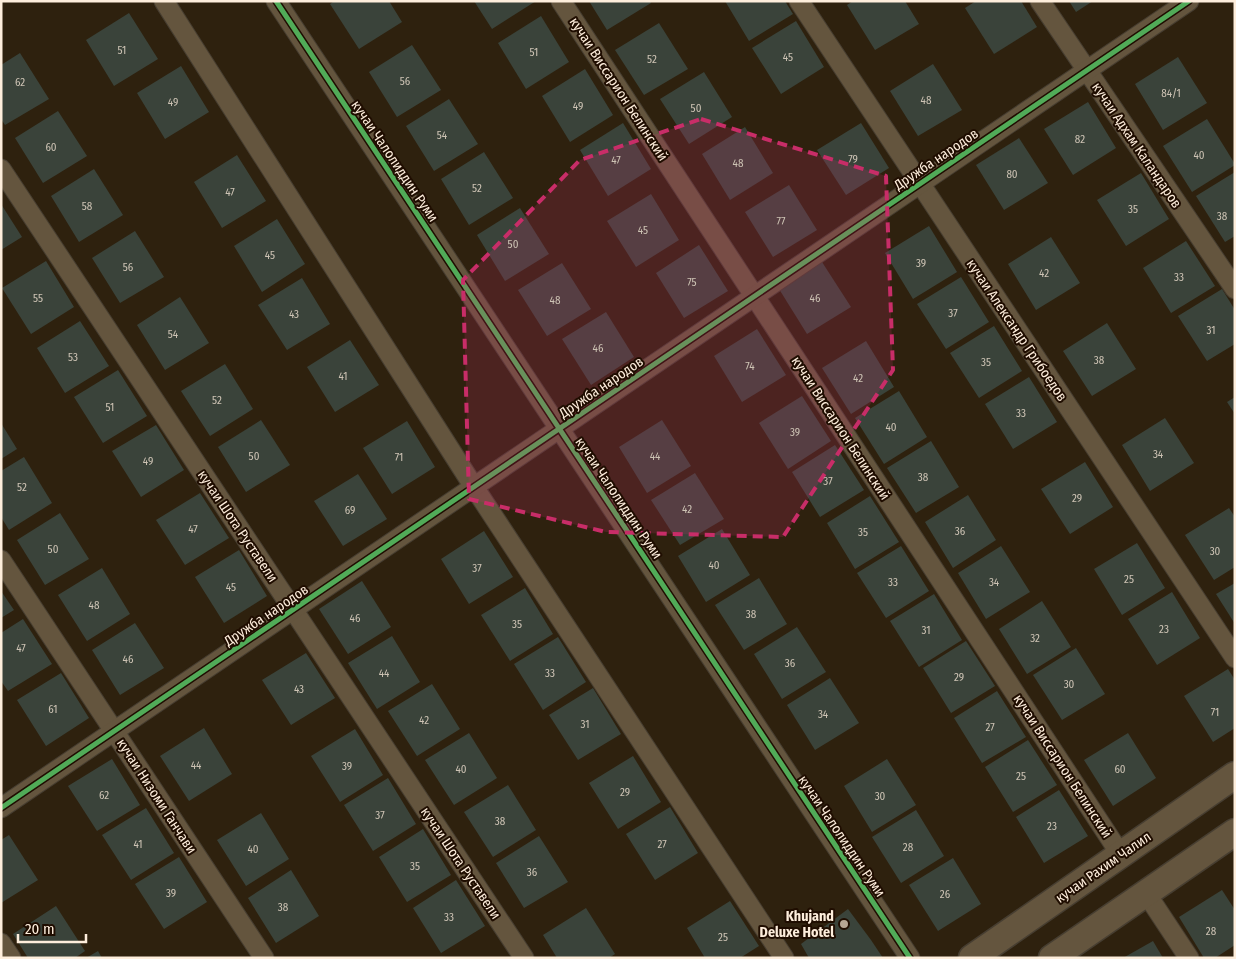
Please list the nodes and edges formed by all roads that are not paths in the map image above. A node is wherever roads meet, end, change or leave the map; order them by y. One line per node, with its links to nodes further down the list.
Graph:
1 (164, 1): 13 (street)
2 (276, 1): 12 (street, кучаи Чалолиддин Руми)
3 (561, 1): 11 (street, кучаи Виссарион Белинский)
4 (799, 1): 9 (street, кучаи Александр Грибоедов)
5 (1040, 1): 7 (street, кучаи Адхам Каландаров)
6 (1189, 1): 7 (street, Дружба народов)
7 (1087, 70): 9 (street, Дружба народов); 10 (street, кучаи Адхам Каландаров)
8 (1, 169): 15 (street, кучаи Шота Руставели)
9 (920, 184): 11 (street, Дружба народов); 16 (street, кучаи Александр Грибоедов)
10 (1235, 289)
11 (755, 296): 12 (street, Дружба народов); 21 (street, кучаи Виссарион Белинский)
12 (559, 429): 13 (street, Дружба народов); 28 (street, кучаи Чалолиддин Руми)
13 (474, 487): 15 (street, Дружба народов); 27 (street)
14 (1, 560): 17 (street, кучаи Низоми Ганчави)
15 (293, 610): 17 (street, Дружба народов); 26 (street, кучаи Шота Руставели)
16 (1235, 658)
17 (114, 731): 19 (street, Дружба народов); 25 (street, кучаи Низоми Ганчави)
18 (1235, 775): 21 (main road, кучаи Рахим Чалил)
19 (1, 808)
20 (1235, 832): 22 (main road)
21 (1121, 854): 29 (main road, кучаи Рахим Чалил)
22 (1146, 893): 30 (main road); 31 (street)
23 (1, 943): 24 (street)
24 (11, 958)
25 (264, 958)
26 (524, 958)
27 (784, 958)
28 (910, 958)
29 (972, 958)
30 (1052, 958)
31 (1189, 958)

